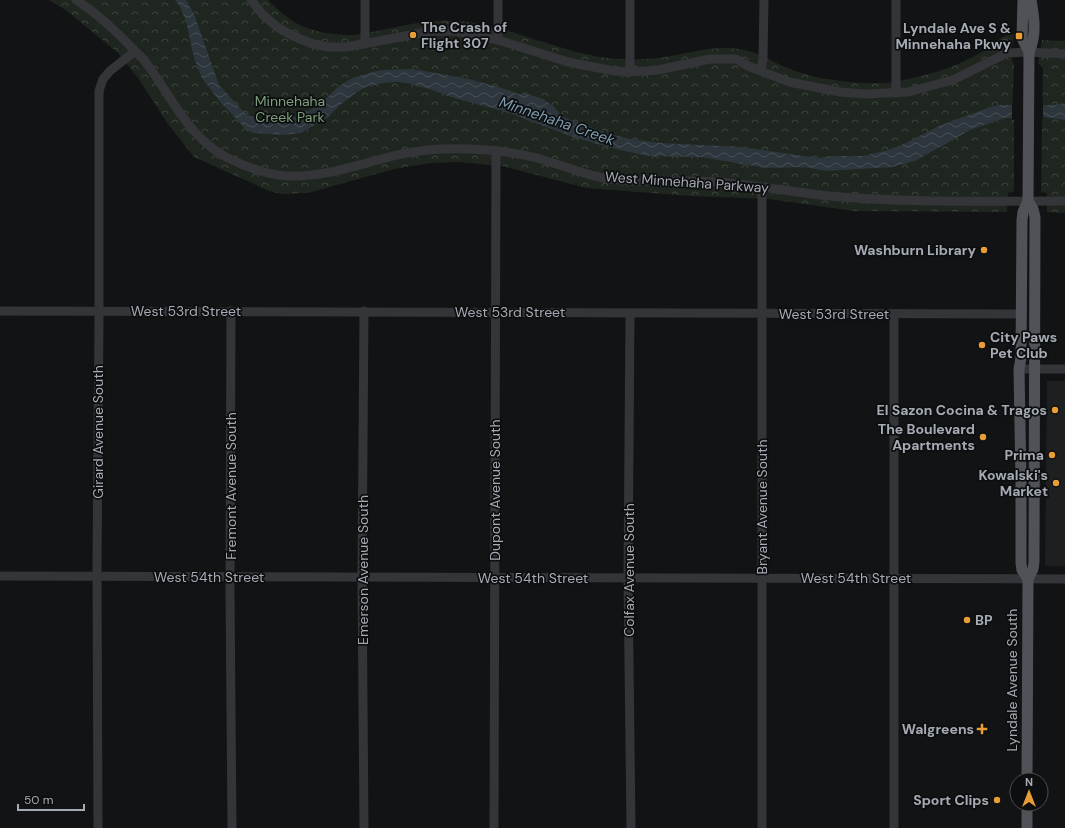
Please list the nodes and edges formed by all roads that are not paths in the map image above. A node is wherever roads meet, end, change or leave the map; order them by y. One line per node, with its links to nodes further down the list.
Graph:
1 (76, 0): 12 (street, West Minnehaha Parkway)
2 (251, 0): 11 (street)
3 (365, 0): 11 (street)
4 (498, 0): 10 (street)
5 (630, 0): 16 (street)
6 (764, 0): 15 (street)
7 (896, 0): 17 (street)
8 (1023, 0): 13 (main road, Lyndale Avenue South)
9 (1032, 0): 13 (main road, Lyndale Avenue South)
10 (498, 40): 11 (street); 16 (street)
11 (365, 44)
12 (135, 51): 18 (street, West Minnehaha Parkway); 23 (street, Girard Avenue South)
13 (1029, 52): 14 (street); 17 (street); 20 (main road, Lyndale Avenue South)
14 (1065, 54)
15 (761, 71): 16 (street); 17 (street)
16 (630, 72)
17 (896, 93)
18 (496, 151): 19 (street, West Minnehaha Parkway); 26 (street, Dupont Avenue South)
19 (762, 187): 20 (street, West Minnehaha Parkway); 28 (street, Bryant Avenue South)
20 (1028, 201): 21 (street, West Minnehaha Parkway); 30 (main road, Lyndale Avenue South); 33 (main road, Lyndale Avenue South)
21 (1065, 201)
22 (0, 311): 23 (street, West 53rd Street)
23 (99, 311): 24 (street, West 53rd Street); 35 (street, Girard Avenue South)
24 (231, 311): 25 (street, West 53rd Street); 37 (street, Fremont Avenue South)
25 (364, 311): 26 (street, West 53rd Street); 36 (street, Emerson Avenue South)
26 (495, 312): 27 (street, West 53rd Street); 38 (street, Dupont Avenue South)
27 (630, 313): 28 (street, West 53rd Street); 39 (street, Colfax Avenue South)
28 (763, 314): 29 (street, West 53rd Street); 40 (street, Bryant Avenue South)
29 (894, 314): 30 (street, West 53rd Street); 41 (street)
30 (1021, 314): 32 (main road, Lyndale Avenue South)
31 (1065, 369): 33 (street)
32 (1019, 370): 33 (street); 42 (main road, Lyndale Avenue South)
33 (1034, 370): 42 (main road, Lyndale Avenue South)
34 (0, 576): 35 (street, West 54th Street)
35 (97, 576): 37 (street, West 54th Street); 46 (street, Girard Avenue South)
36 (362, 577): 37 (street, West 54th Street); 38 (street, West 54th Street); 48 (street, Emerson Avenue South)
37 (230, 578): 47 (street, Fremont Avenue South)
38 (494, 578): 39 (street, West 54th Street); 49 (street, Dupont Avenue South)
39 (628, 578): 40 (street, West 54th Street); 50 (street, Colfax Avenue South)
40 (761, 578): 41 (street, West 54th Street); 51 (street, Bryant Avenue South)
41 (894, 579): 42 (street, West 54th Street); 52 (street)
42 (1028, 579): 43 (street, West 54th Street); 44 (main road, Lyndale Avenue South)
43 (1065, 579)
44 (1027, 772)
45 (1027, 812): 53 (main road)
46 (98, 828)
47 (232, 828)
48 (364, 828)
49 (494, 828)
50 (630, 828)
51 (762, 828)
52 (894, 828)
53 (1026, 828)

